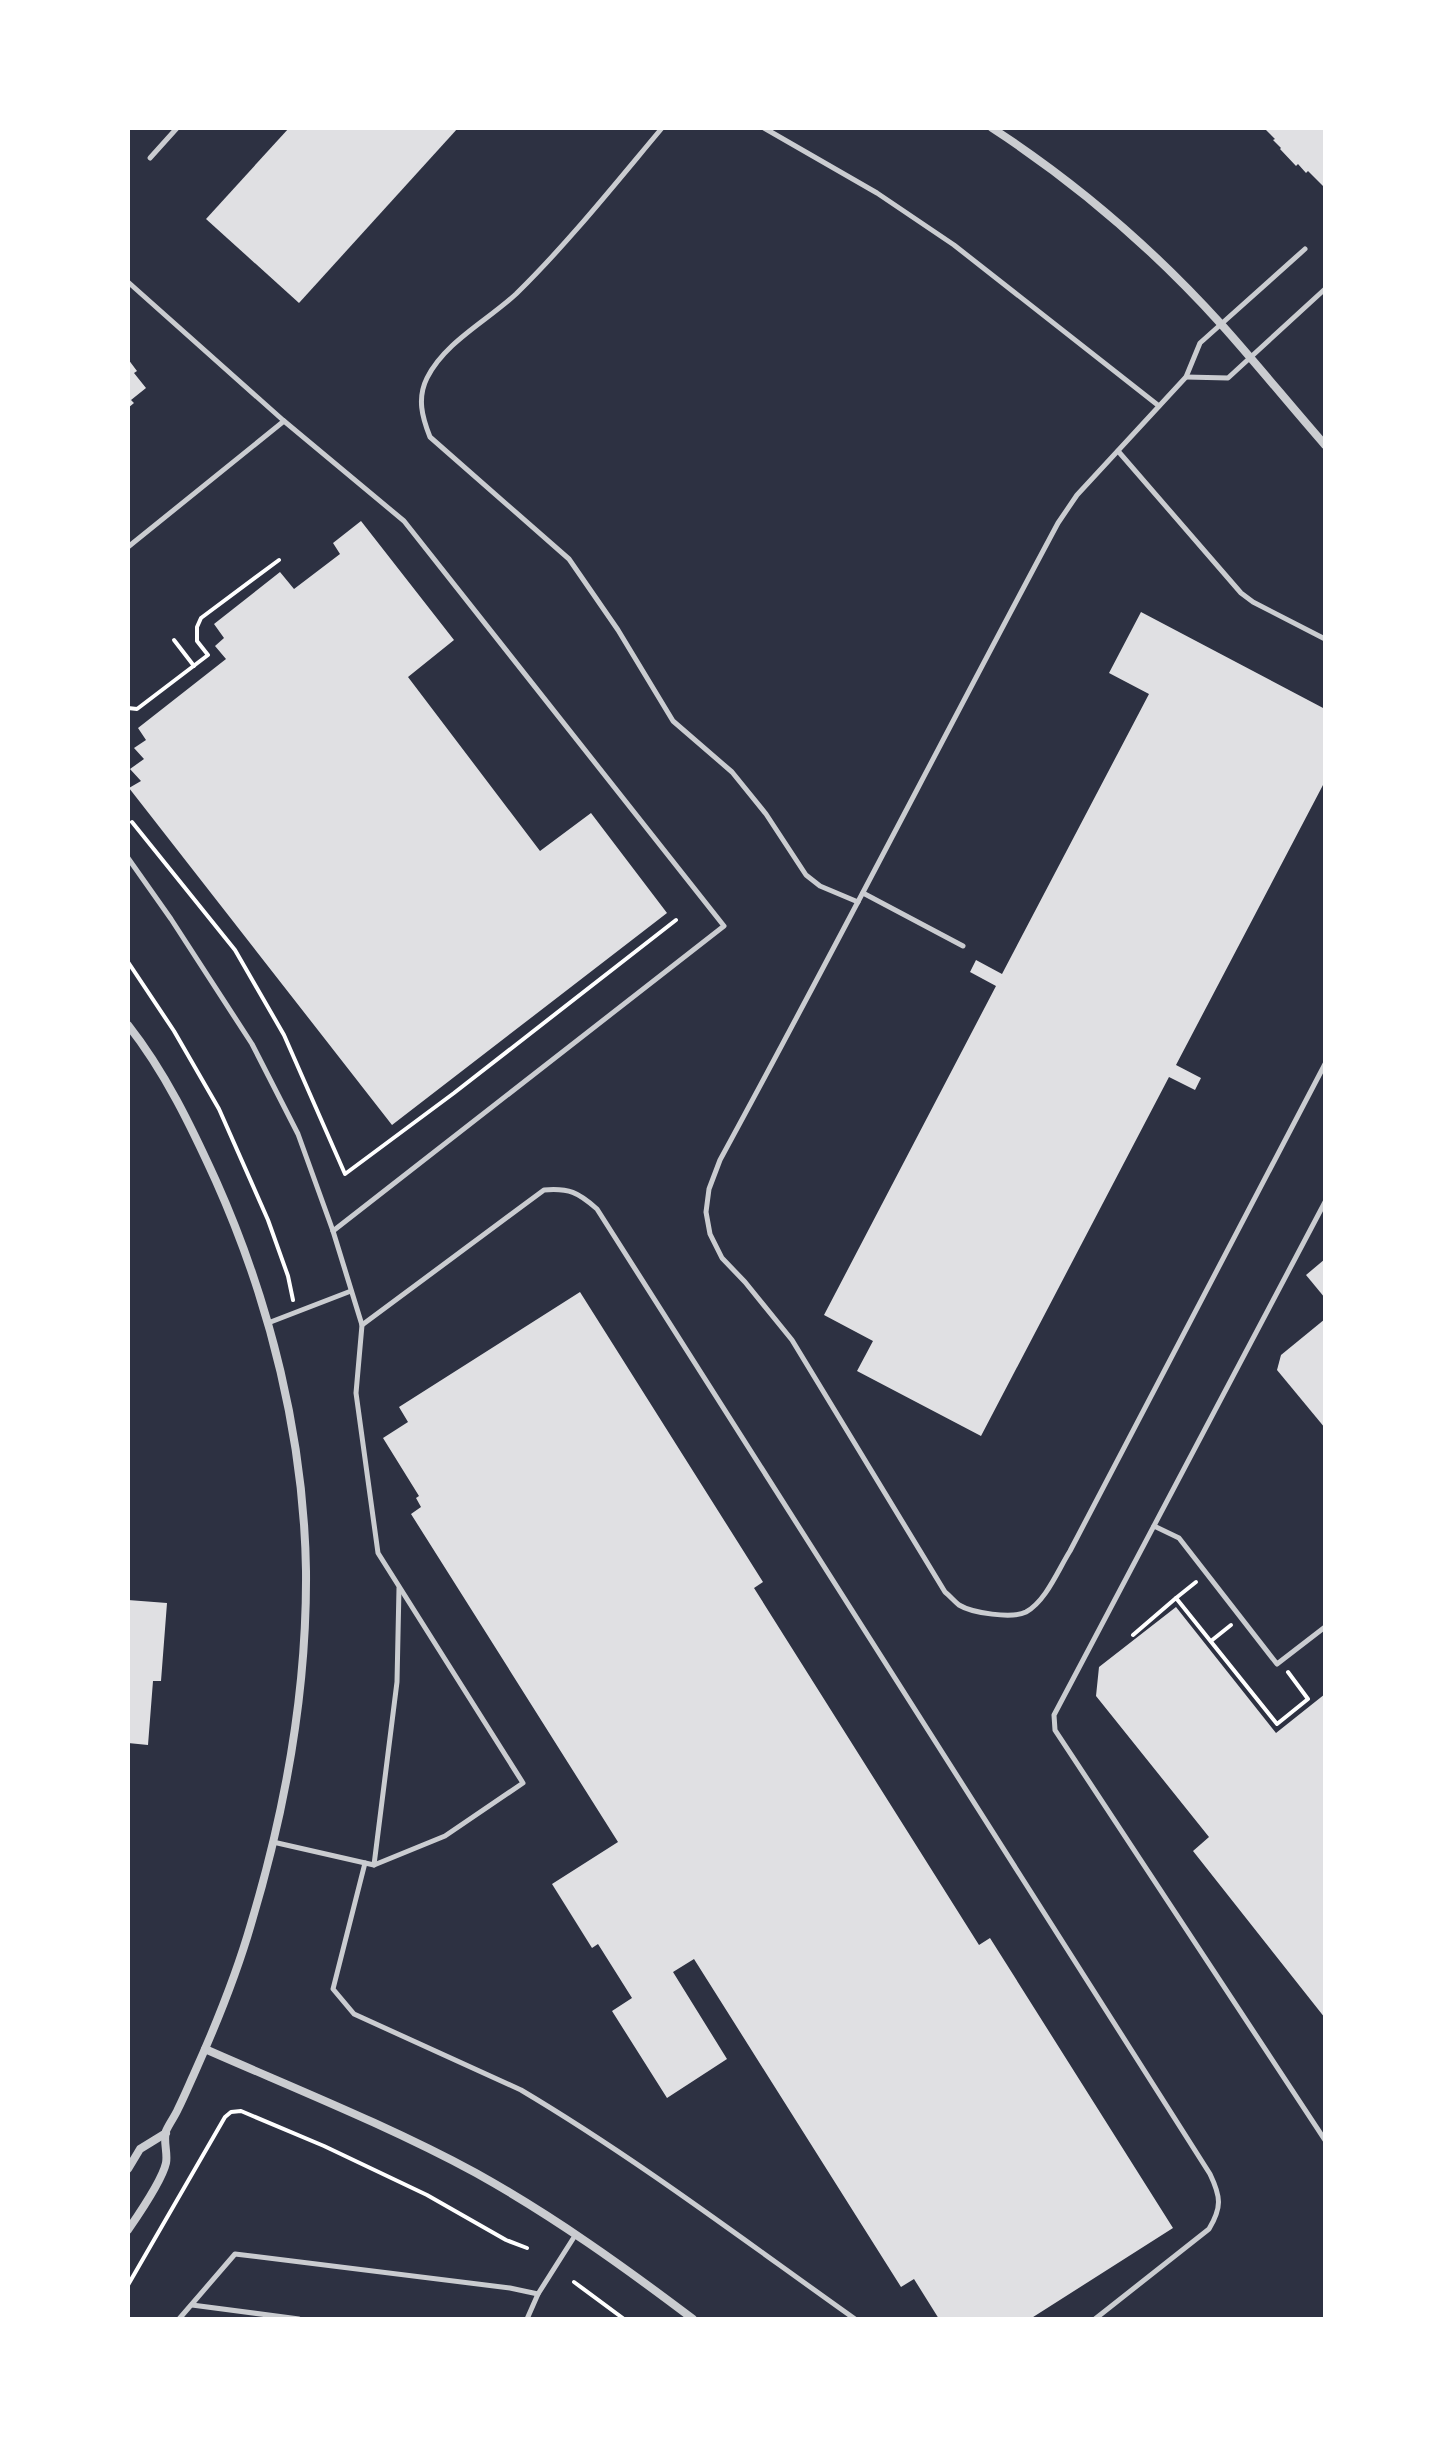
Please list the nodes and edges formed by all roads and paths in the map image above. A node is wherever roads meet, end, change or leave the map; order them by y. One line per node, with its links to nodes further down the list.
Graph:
1 (177, 128): 5 (lane)
2 (662, 128): 25 (lane)
3 (764, 128): 12 (lane)
4 (992, 128): 9 (street)
5 (150, 158)
6 (1305, 249): 9 (lane)
7 (128, 282): 13 (lane)
8 (1325, 289): 10 (lane)
9 (1220, 323): 10 (street); 11 (lane)
10 (1249, 357): 11 (lane); 14 (street)
11 (1186, 377): 12 (lane)
12 (1159, 406): 15 (lane)
13 (284, 421): 16 (lane); 32 (lane)
14 (1325, 445)
15 (1118, 451): 18 (lane); 24 (lane)
16 (128, 547)
17 (279, 560): 20 (path)
18 (1325, 639)
19 (174, 640): 20 (path)
20 (194, 666): 21 (path)
21 (128, 708)
22 (132, 822): 26 (path)
23 (128, 858): 32 (lane)
24 (863, 893): 25 (lane); 27 (lane)
25 (858, 902): 30 (lane)
26 (676, 920)
27 (963, 946)
28 (128, 962): 34 (path)
29 (128, 1025): 35 (street)
30 (1325, 1064)
31 (1325, 1202): 37 (lane)
32 (333, 1231): 33 (lane)
33 (351, 1291): 34 (lane); 36 (lane)
34 (296, 1312): 35 (lane)
35 (267, 1323): 46 (street)
36 (362, 1325): 39 (lane); 66 (lane)
37 (1154, 1526): 38 (lane); 51 (lane)
38 (1206, 1574): 40 (path); 41 (lane)
39 (399, 1587): 48 (lane); 48 (lane)
40 (1176, 1598): 43 (path); 44 (path)
41 (1241, 1618): 42 (lane); 44 (path)
42 (1325, 1627)
43 (1133, 1635)
44 (1211, 1641): 45 (path)
45 (1297, 1665)
46 (273, 1842): 47 (lane); 49 (street)
47 (365, 1863): 48 (lane); 65 (lane)
48 (374, 1865)
49 (205, 2049): 50 (street); 54 (street)
50 (166, 2133): 52 (street); 53 (street)
51 (1325, 2140)
52 (128, 2169)
53 (128, 2230)
54 (576, 2233): 58 (lane); 64 (street)
55 (527, 2248): 57 (path)
56 (574, 2282): 63 (path)
57 (128, 2285)
58 (538, 2294): 59 (lane); 62 (lane)
59 (191, 2305): 60 (lane); 61 (lane)
60 (179, 2319)
61 (299, 2319)
62 (527, 2319)
63 (624, 2319)
64 (693, 2319)
65 (855, 2319)
66 (1095, 2319)

